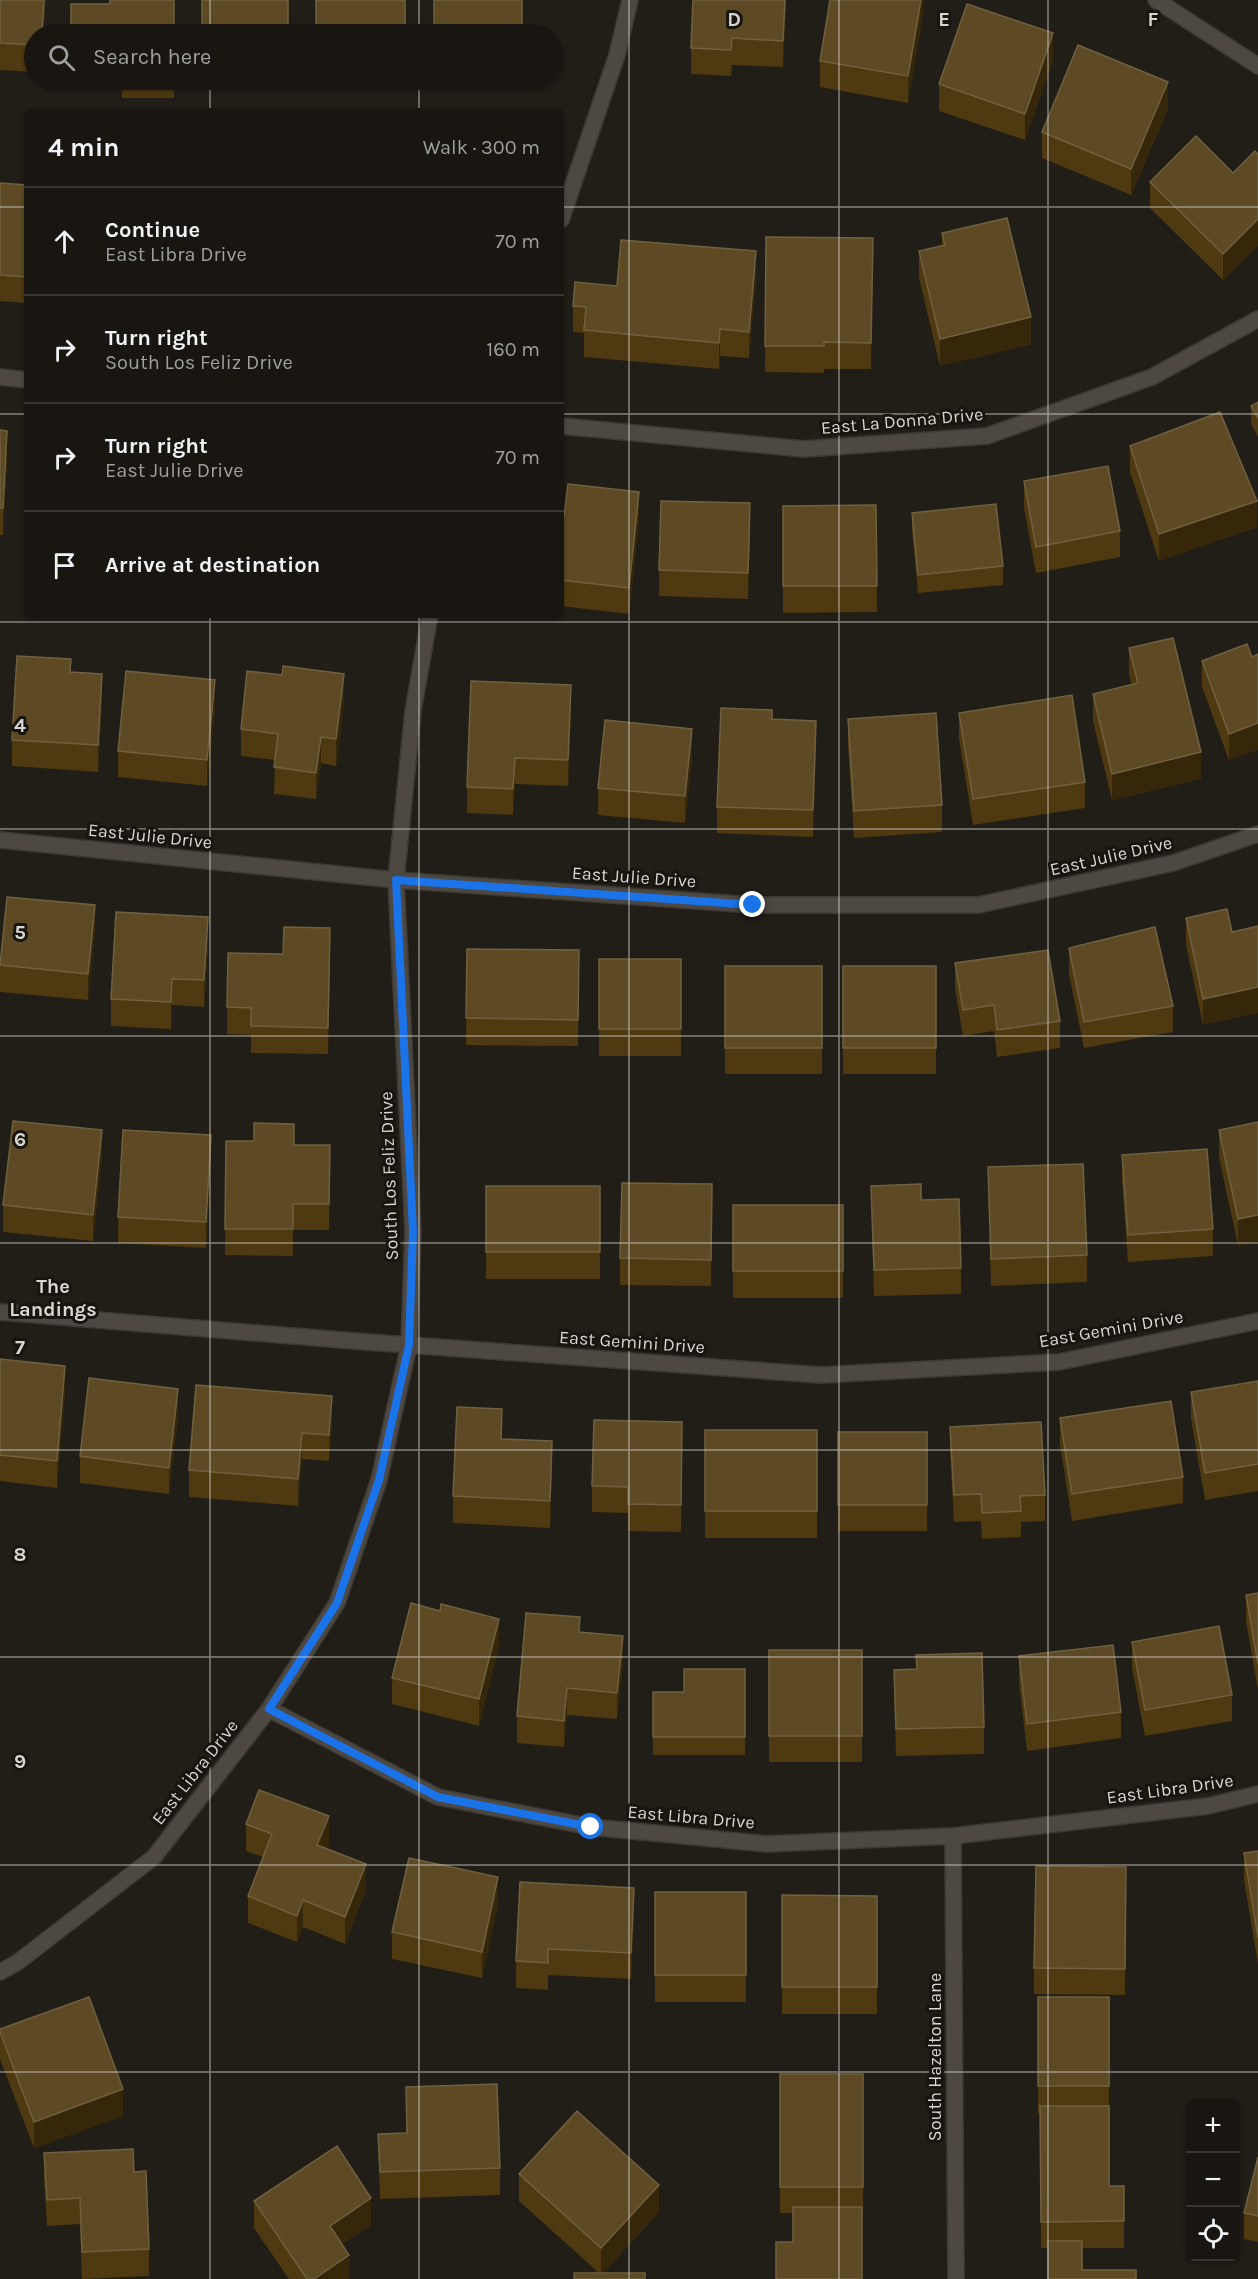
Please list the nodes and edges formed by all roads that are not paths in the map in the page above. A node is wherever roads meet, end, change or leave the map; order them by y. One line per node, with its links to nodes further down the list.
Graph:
1 (630, 0): 4 (street)
2 (1156, 0): 3 (street)
3 (1258, 66)
4 (564, 211)
5 (1258, 319): 8 (street, East La Donna Drive)
6 (0, 377): 7 (street)
7 (24, 380)
8 (564, 426)
9 (429, 618): 12 (street, South Los Feliz Drive)
10 (1258, 834): 12 (street, East Julie Drive)
11 (0, 840): 12 (street, East Julie Drive)
12 (396, 880): 15 (street, South Los Feliz Drive)
13 (0, 1312): 15 (street, East Gemini Drive)
14 (1258, 1321): 15 (street, East Gemini Drive)
15 (409, 1345): 16 (street, South Los Feliz Drive)
16 (269, 1709): 18 (street, East Libra Drive); 19 (street, East Libra Drive)
17 (1258, 1794): 18 (street, East Libra Drive)
18 (953, 1836): 20 (street, South Hazelton Lane)
19 (0, 1972)
20 (956, 2279)

